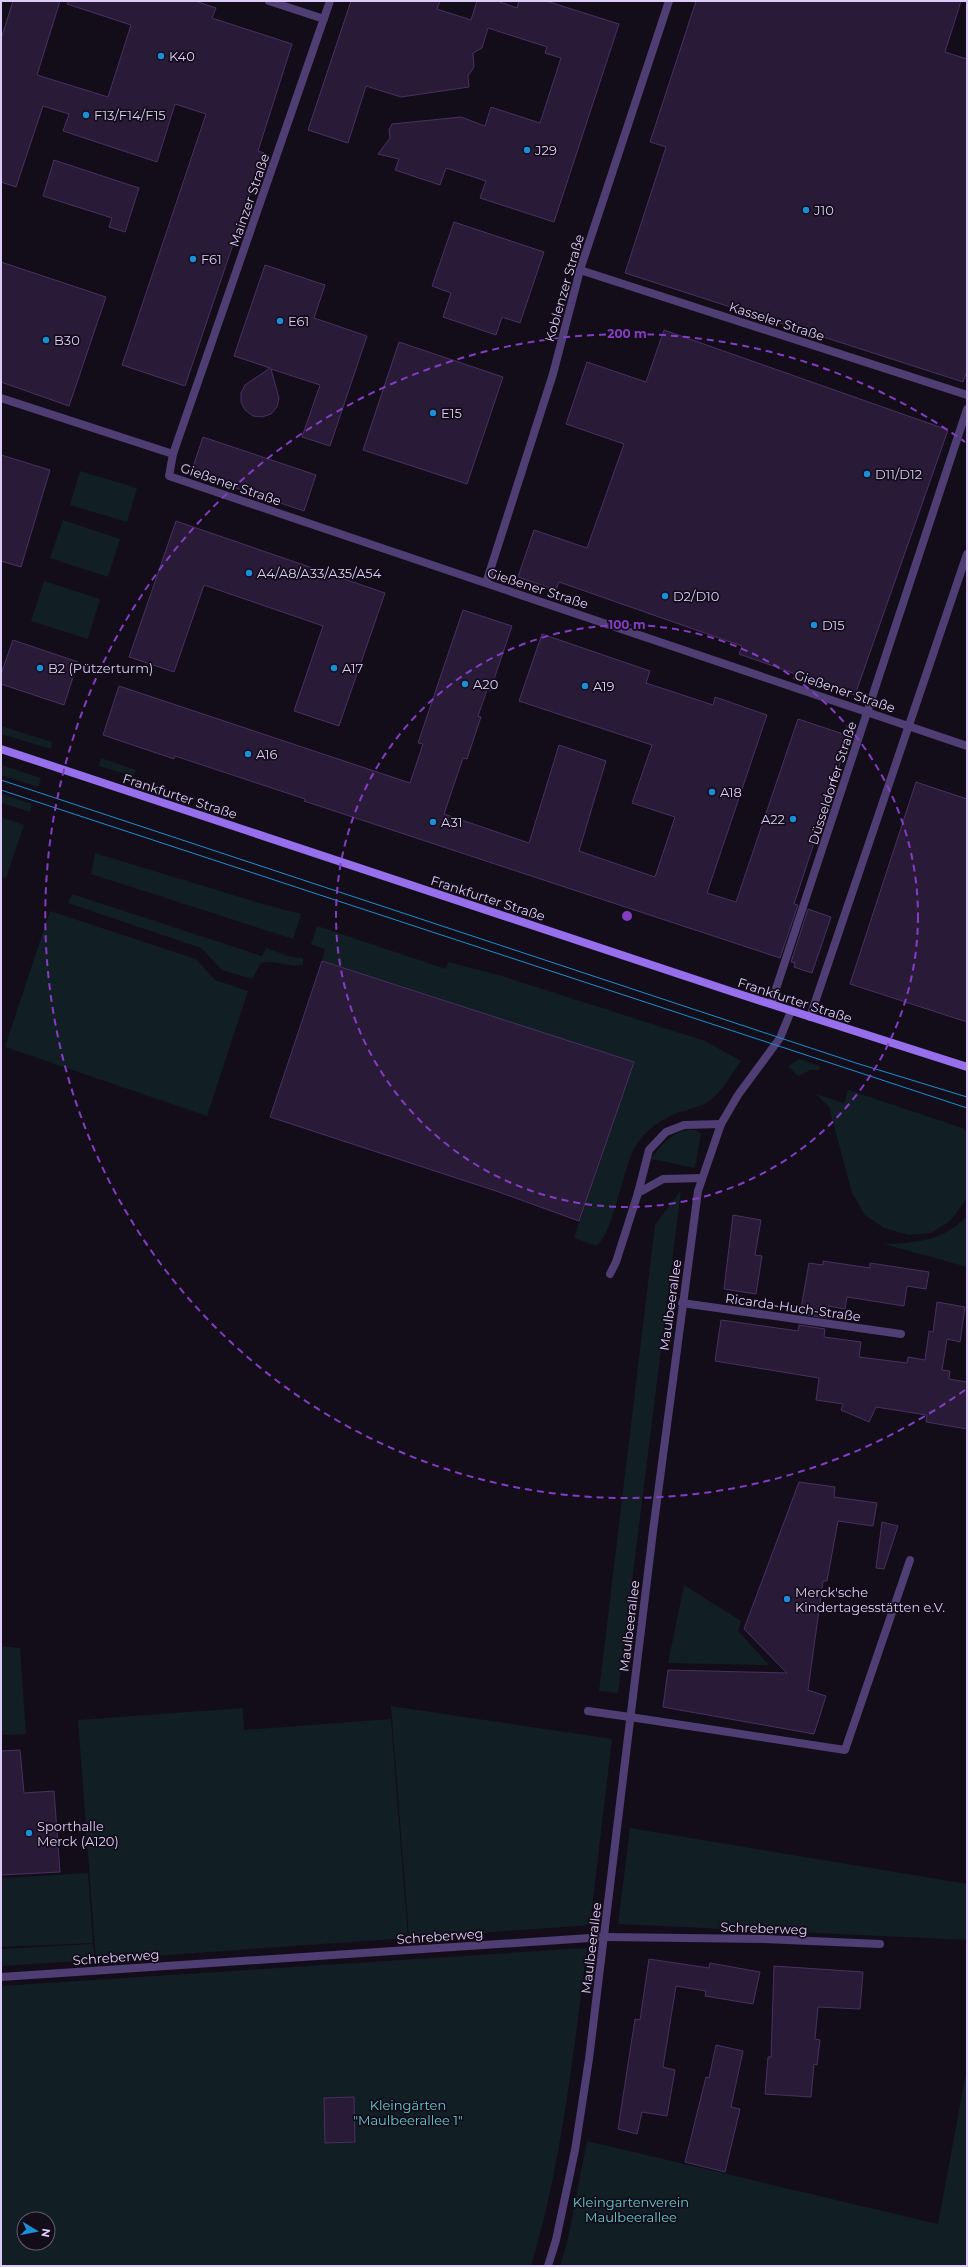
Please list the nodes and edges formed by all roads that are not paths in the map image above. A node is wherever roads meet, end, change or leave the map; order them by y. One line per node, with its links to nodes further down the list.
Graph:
1 (268, 1): 4 (street)
2 (330, 1): 4 (street, Mainzer Straße)
3 (669, 1): 5 (street, Koblenzer Straße)
4 (324, 19): 10 (street, Mainzer Straße)
5 (580, 270): 6 (street, Kasseler Straße); 13 (street, Koblenzer Straße)
6 (967, 395)
7 (1, 398): 10 (street)
8 (967, 409): 9 (street, Düsseldorfer Straße)
9 (964, 426): 14 (street, Düsseldorfer Straße)
10 (173, 454): 11 (street, Mainzer Straße)
11 (169, 476): 13 (street, Gießener Straße)
12 (967, 554): 15 (street)
13 (486, 583): 14 (street, Gießener Straße)
14 (868, 711): 15 (street, Gießener Straße); 18 (street, Düsseldorfer Straße)
15 (909, 726): 16 (street, Gießener Straße); 20 (street)
16 (967, 746)
17 (1, 749): 18 (main road, Frankfurter Straße)
18 (771, 1004): 19 (main road, Frankfurter Straße)
19 (791, 1011): 20 (main road, Frankfurter Straße); 22 (street, Maulbeerallee)
20 (810, 1017): 21 (main road, Frankfurter Straße)
21 (967, 1067)
22 (720, 1124): 23 (street, Maulbeerallee); 24 (street)
23 (702, 1178): 24 (street); 26 (street, Maulbeerallee)
24 (638, 1193): 25 (street)
25 (610, 1274)
26 (682, 1303): 27 (street, Ricarda-Huch-Straße); 30 (street, Maulbeerallee)
27 (901, 1334)
28 (910, 1560): 30 (street)
29 (588, 1711): 30 (street)
30 (630, 1717): 31 (street, Maulbeerallee)
31 (605, 1937): 32 (street, Schreberweg); 33 (street, Schreberweg); 34 (street, Maulbeerallee)
32 (880, 1944)
33 (1, 1977)
34 (548, 2266)

